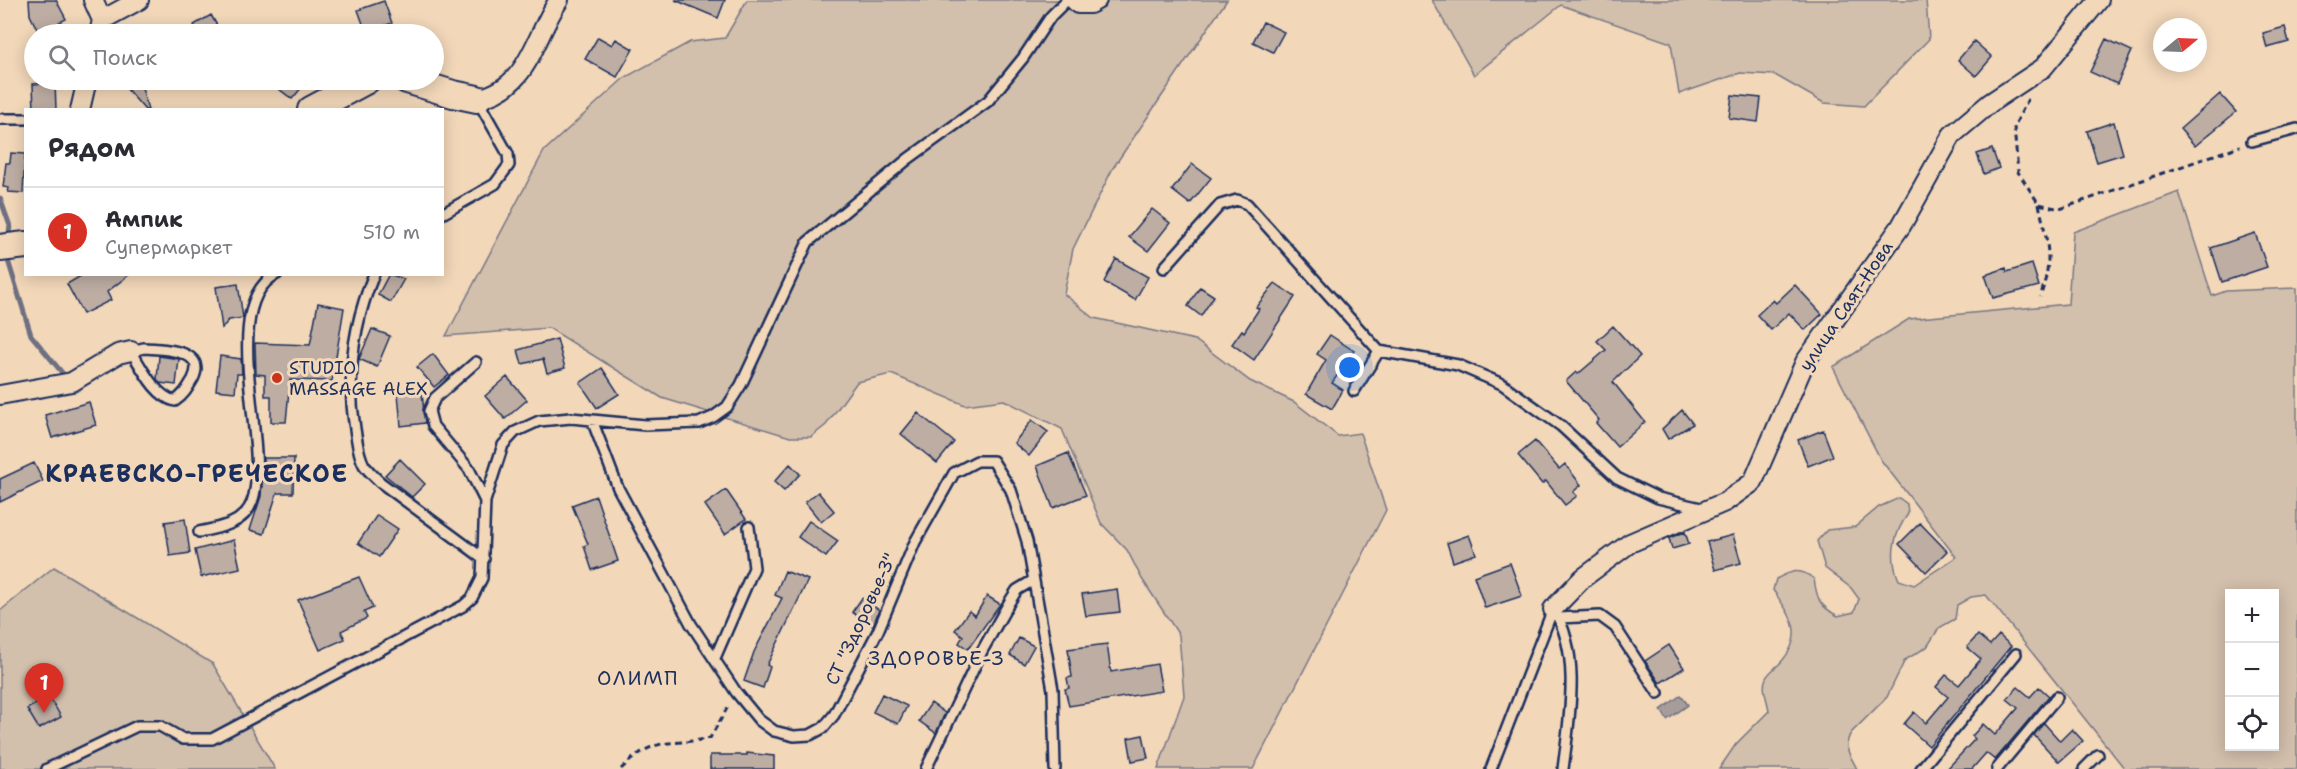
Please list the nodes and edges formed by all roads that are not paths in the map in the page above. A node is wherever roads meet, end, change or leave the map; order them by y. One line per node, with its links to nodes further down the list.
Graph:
1 (93, 0): 8 (street)
2 (139, 0): 9 (street)
3 (559, 0): 13 (street)
4 (1066, 0): 31 (lane)
5 (1074, 0): 6 (street)
6 (1097, 0)
7 (2099, 0): 33 (street, улица Саят-Нова)
8 (100, 24)
9 (105, 24)
10 (85, 90): 14 (street)
11 (348, 90): 15 (street)
12 (440, 90): 13 (street)
13 (477, 99): 20 (lane)
14 (80, 108)
15 (315, 108)
16 (0, 119): 17 (lane)
17 (24, 119)
18 (2297, 129): 19 (lane)
19 (2252, 141)
20 (444, 213)
21 (24, 245): 22 (street)
22 (0, 248)
23 (1164, 268): 27 (lane)
24 (274, 276): 35 (lane)
25 (373, 276): 36 (lane)
26 (130, 351): 26 (lane); 30 (street)
27 (1379, 351): 29 (lane); 33 (lane)
28 (476, 362): 32 (lane)
29 (1354, 391)
30 (0, 395)
31 (592, 420): 32 (lane); 40 (lane, СТ "Здоровье-3")
32 (485, 501): 36 (lane)
33 (1708, 510): 38 (street, улица Саят-Нова)
34 (749, 527): 40 (lane)
35 (199, 532)
36 (484, 560): 44 (lane)
37 (1032, 581): 40 (lane, СТ "Здоровье-3"); 45 (lane); 46 (lane, СТ "Здоровье-3")
38 (1556, 613): 41 (lane); 47 (lane); 48 (lane)
39 (2016, 654): 49 (lane)
40 (715, 658)
41 (1658, 693)
42 (2056, 697): 50 (lane)
43 (2098, 755): 51 (lane)
44 (47, 769)
45 (926, 769)
46 (1054, 769)
47 (1491, 769)
48 (1563, 769)
49 (1921, 769)
50 (1997, 769)
51 (2084, 769)

